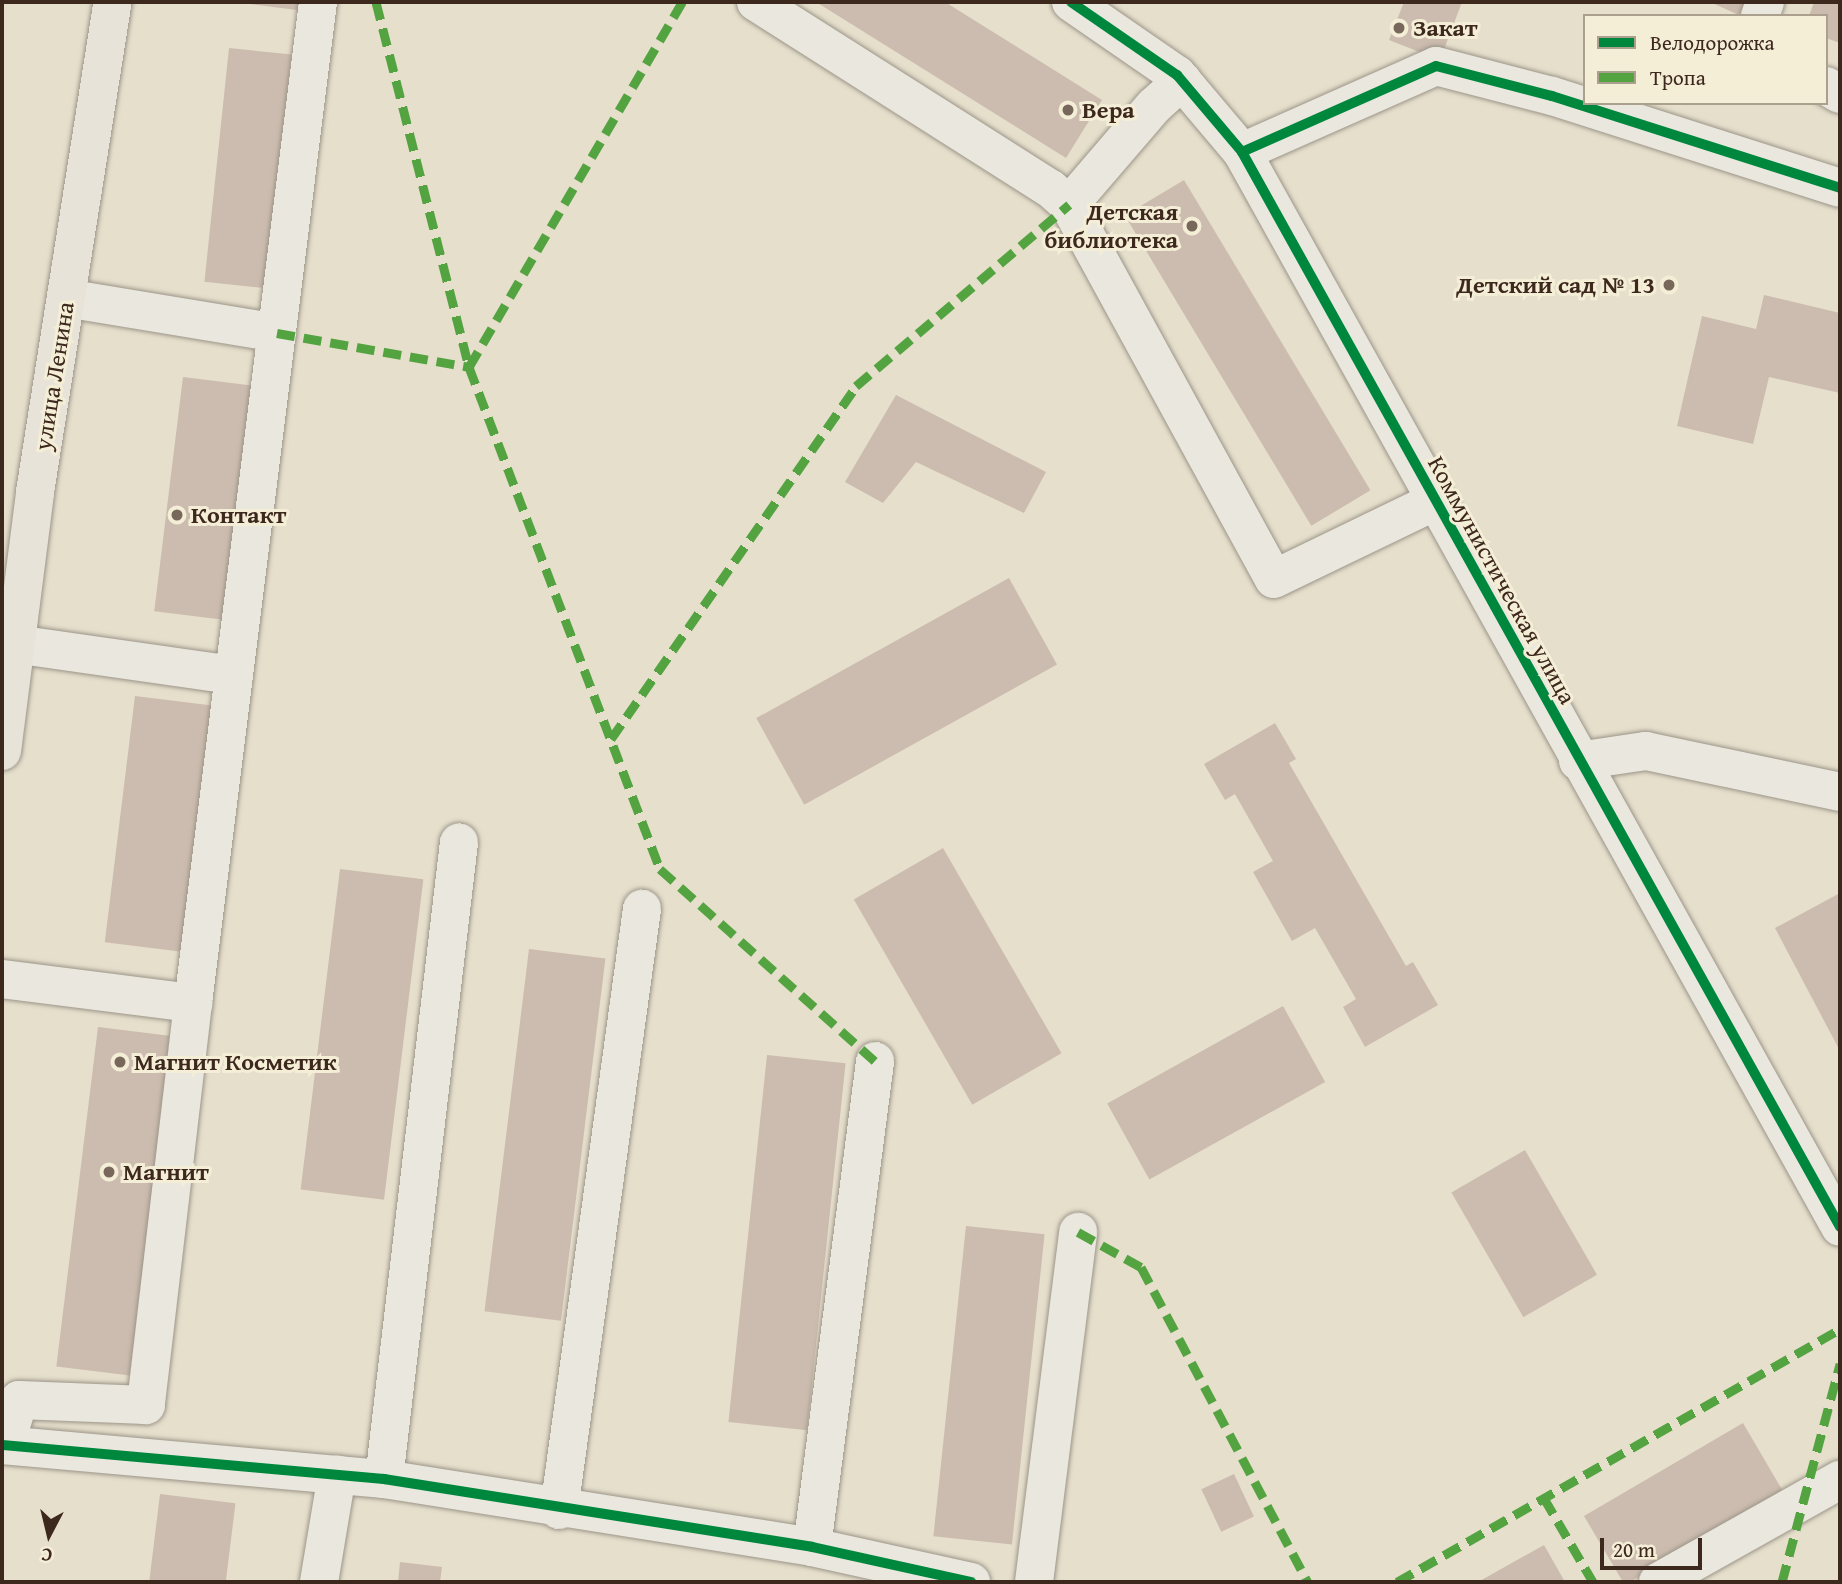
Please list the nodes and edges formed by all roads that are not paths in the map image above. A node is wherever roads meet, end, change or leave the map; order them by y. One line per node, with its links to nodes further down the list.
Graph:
1 (113, 2): 9 (highway, улица Ленина)
2 (318, 2): 10 (street)
3 (756, 2): 8 (street)
4 (1071, 2): 5 (street, Коммунистическая улица)
5 (1182, 80): 6 (street, Коммунистическая улица); 8 (street)
6 (1242, 152): 7 (street); 11 (street, Коммунистическая улица)
7 (1840, 188)
8 (1069, 205): 11 (street)
9 (66, 298): 10 (street); 12 (highway, улица Ленина)
10 (277, 333): 13 (street)
11 (1435, 501): 15 (street, Коммунистическая улица)
12 (15, 644): 13 (street); 14 (highway, улица Ленина)
13 (234, 675): 20 (street)
14 (2, 751)
15 (1578, 761): 16 (street); 22 (street, Коммунистическая улица)
16 (1840, 793)
17 (459, 842): 26 (street)
18 (642, 909): 28 (street)
19 (2, 979): 20 (street)
20 (193, 1003): 24 (street)
21 (875, 1061): 29 (street)
22 (1840, 1227)
23 (1078, 1232): 32 (street)
24 (3, 1445): 25 (street)
25 (337, 1475): 26 (street); 30 (street)
26 (384, 1479): 28 (street)
27 (1840, 1480): 33 (street)
28 (559, 1510): 29 (street)
29 (812, 1547): 31 (street)
30 (319, 1582)
31 (971, 1582)
32 (1034, 1582)
33 (1658, 1582)

